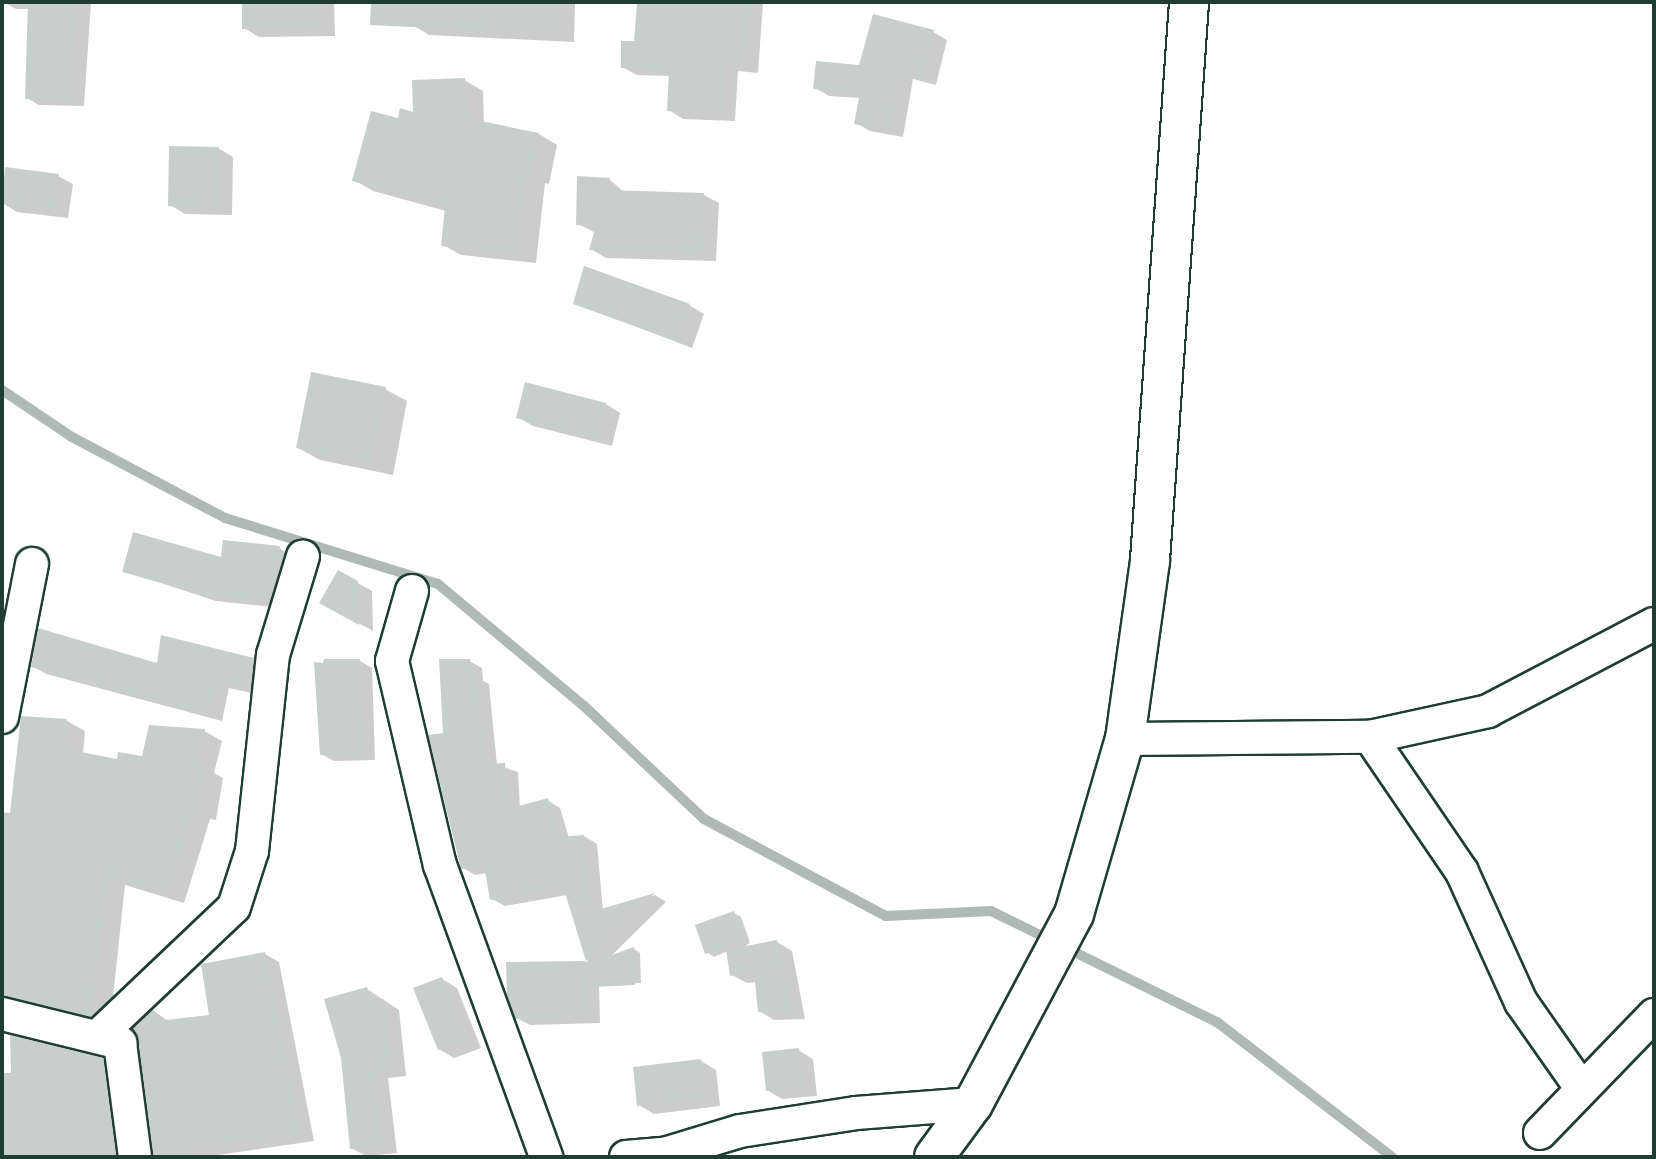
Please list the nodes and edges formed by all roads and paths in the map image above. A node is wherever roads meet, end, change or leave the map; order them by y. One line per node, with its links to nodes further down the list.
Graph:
1 (1189, 2): 8 (street)
2 (303, 556): 11 (street)
3 (32, 565): 6 (street)
4 (412, 592): 17 (street)
5 (1654, 624): 7 (street)
6 (2, 717)
7 (1370, 737): 8 (street); 12 (street)
8 (1125, 739): 13 (street)
9 (2, 1014): 11 (street)
10 (1654, 1015): 12 (street)
11 (98, 1036): 16 (street)
12 (1582, 1089): 14 (street)
13 (973, 1104): 15 (street); 18 (street)
14 (1540, 1133)
15 (948, 1152)
16 (135, 1157)
17 (546, 1157)
18 (626, 1157)

